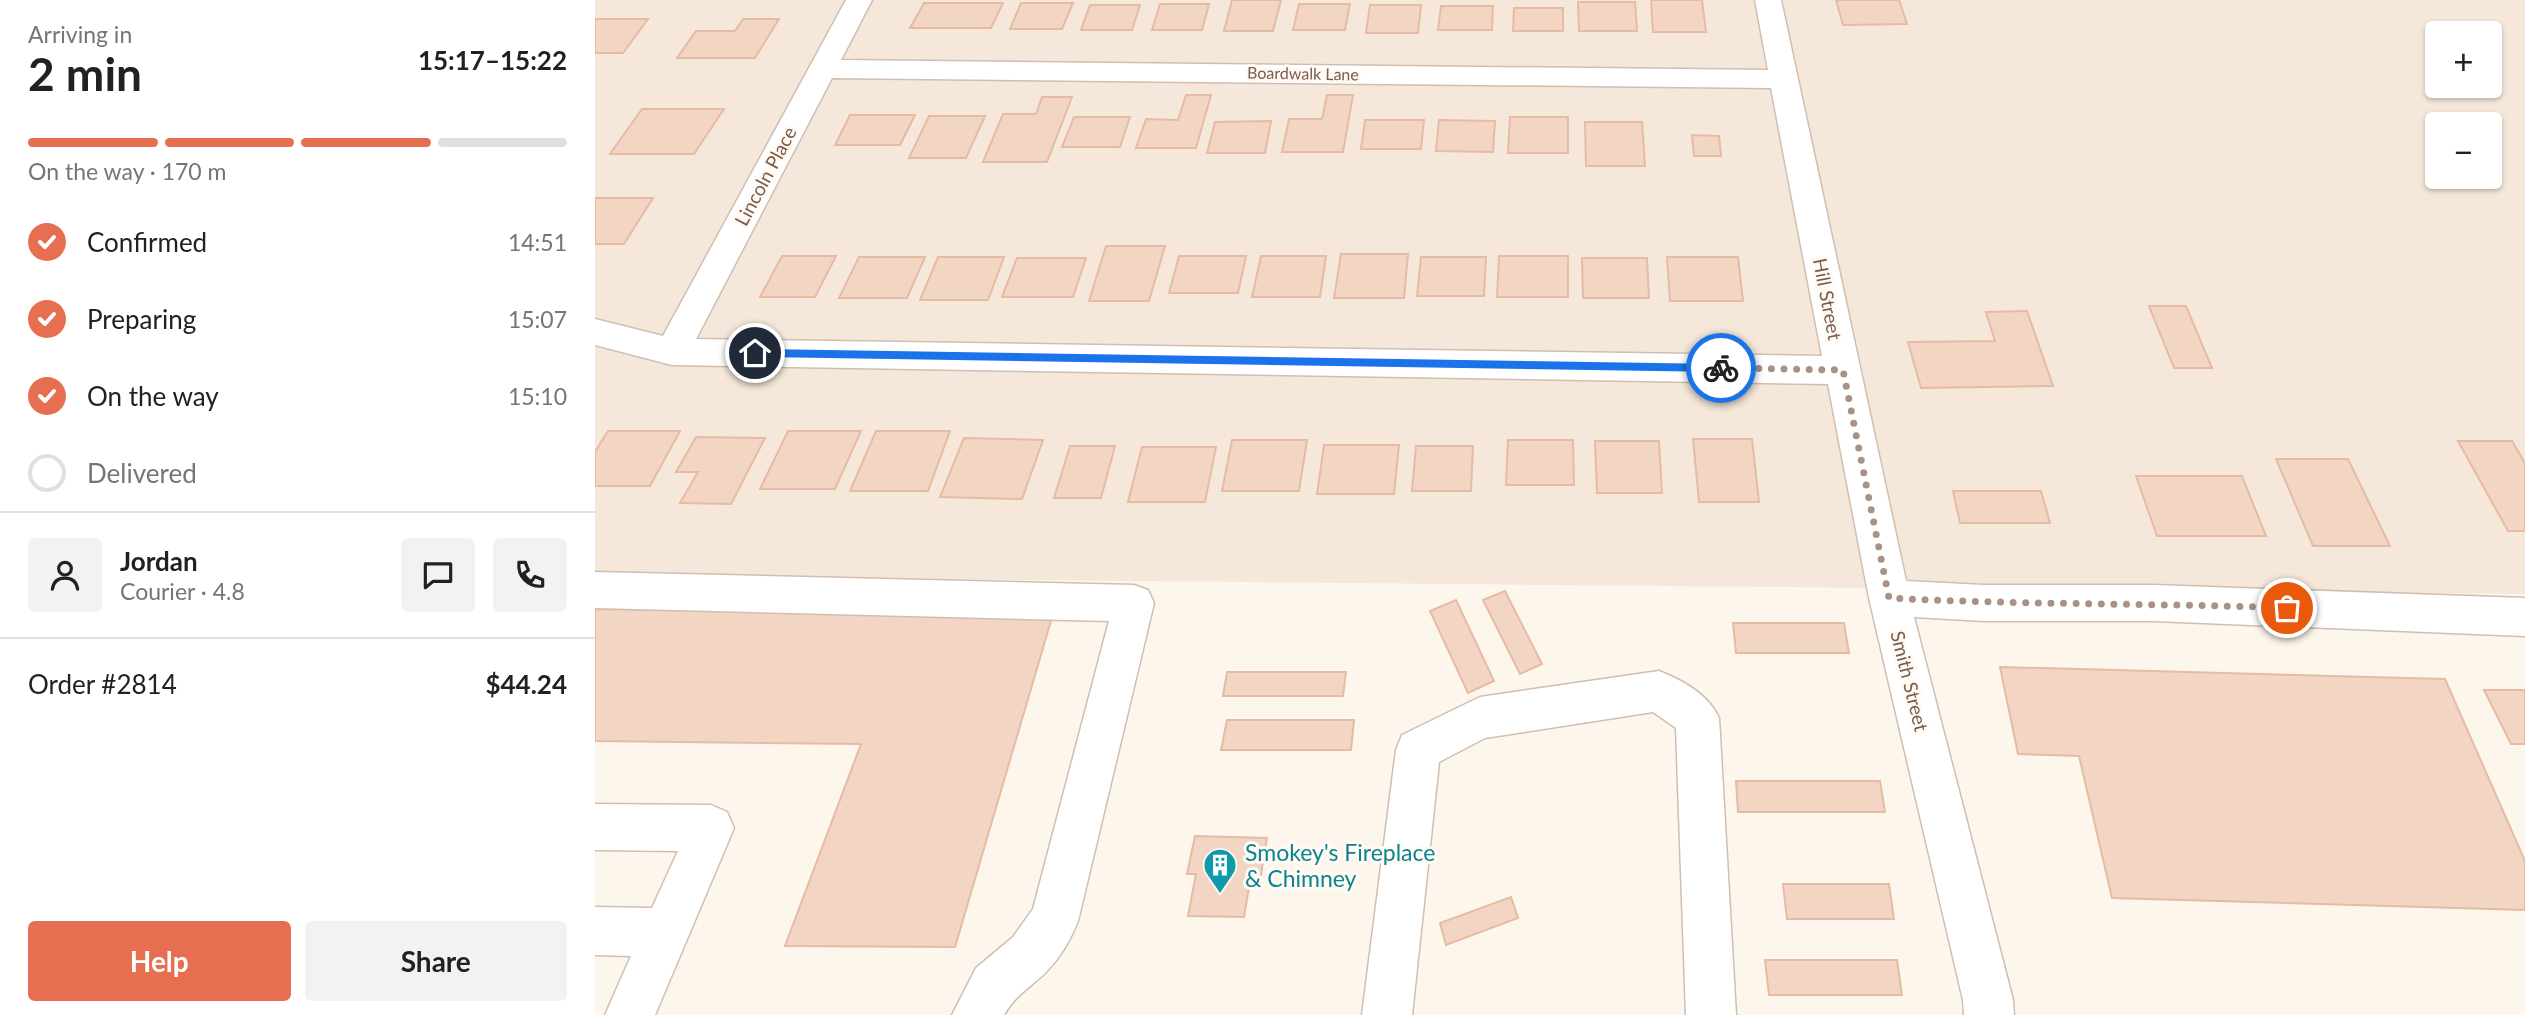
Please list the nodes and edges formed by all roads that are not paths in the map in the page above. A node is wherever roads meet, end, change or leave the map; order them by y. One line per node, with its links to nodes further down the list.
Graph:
1 (859, 0): 3 (street, Lincoln Place)
2 (1768, 0): 4 (street, Hill Street)
3 (822, 69): 4 (street, Boardwalk Lane); 6 (street, Lincoln Place)
4 (1784, 79): 7 (street, Hill Street)
5 (595, 332): 6 (street)
6 (672, 352): 7 (street)
7 (1843, 370): 9 (street, Hill Street)
8 (595, 590): 15 (street)
9 (1889, 598): 10 (street); 18 (street, Smith Street)
10 (2525, 617)
11 (595, 827): 13 (street)
12 (595, 931): 13 (street)
13 (666, 932): 14 (street)
14 (630, 1015)
15 (977, 1015)
16 (1387, 1015): 17 (street)
17 (1711, 1015)
18 (1989, 1015)

